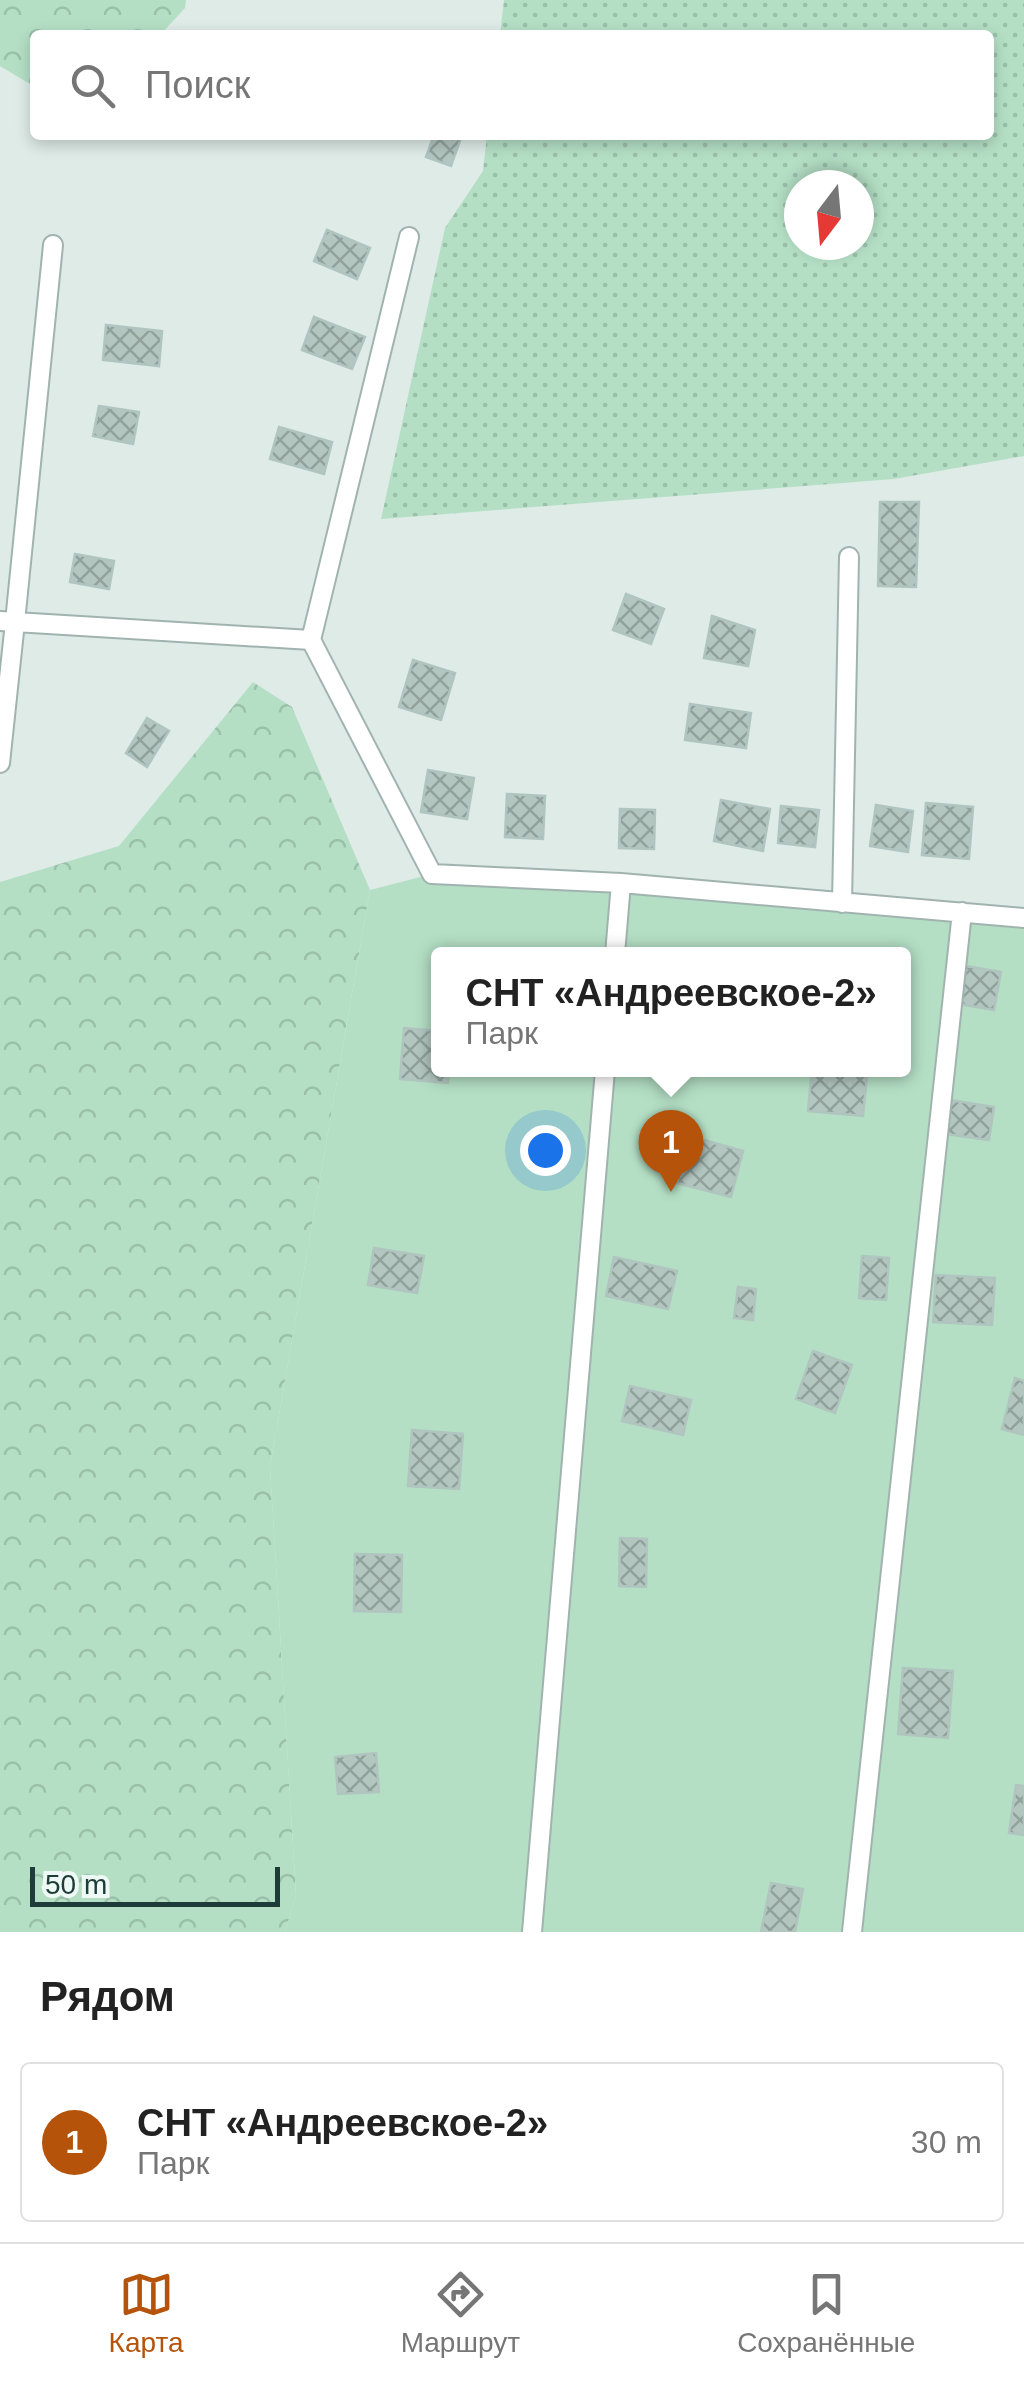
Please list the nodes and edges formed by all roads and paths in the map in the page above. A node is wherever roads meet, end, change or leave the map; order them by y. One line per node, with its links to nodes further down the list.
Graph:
1 (409, 237): 5 (lane)
2 (53, 246): 4 (lane)
3 (849, 556): 8 (lane)
4 (8, 621): 5 (lane); 6 (lane)
5 (311, 640): 7 (lane)
6 (0, 764)
7 (621, 883): 8 (lane); 11 (lane)
8 (842, 903): 9 (lane)
9 (962, 912): 10 (lane); 14 (lane)
10 (1024, 918)
11 (616, 947)
12 (604, 1077): 13 (lane)
13 (532, 1932)
14 (852, 1932)

